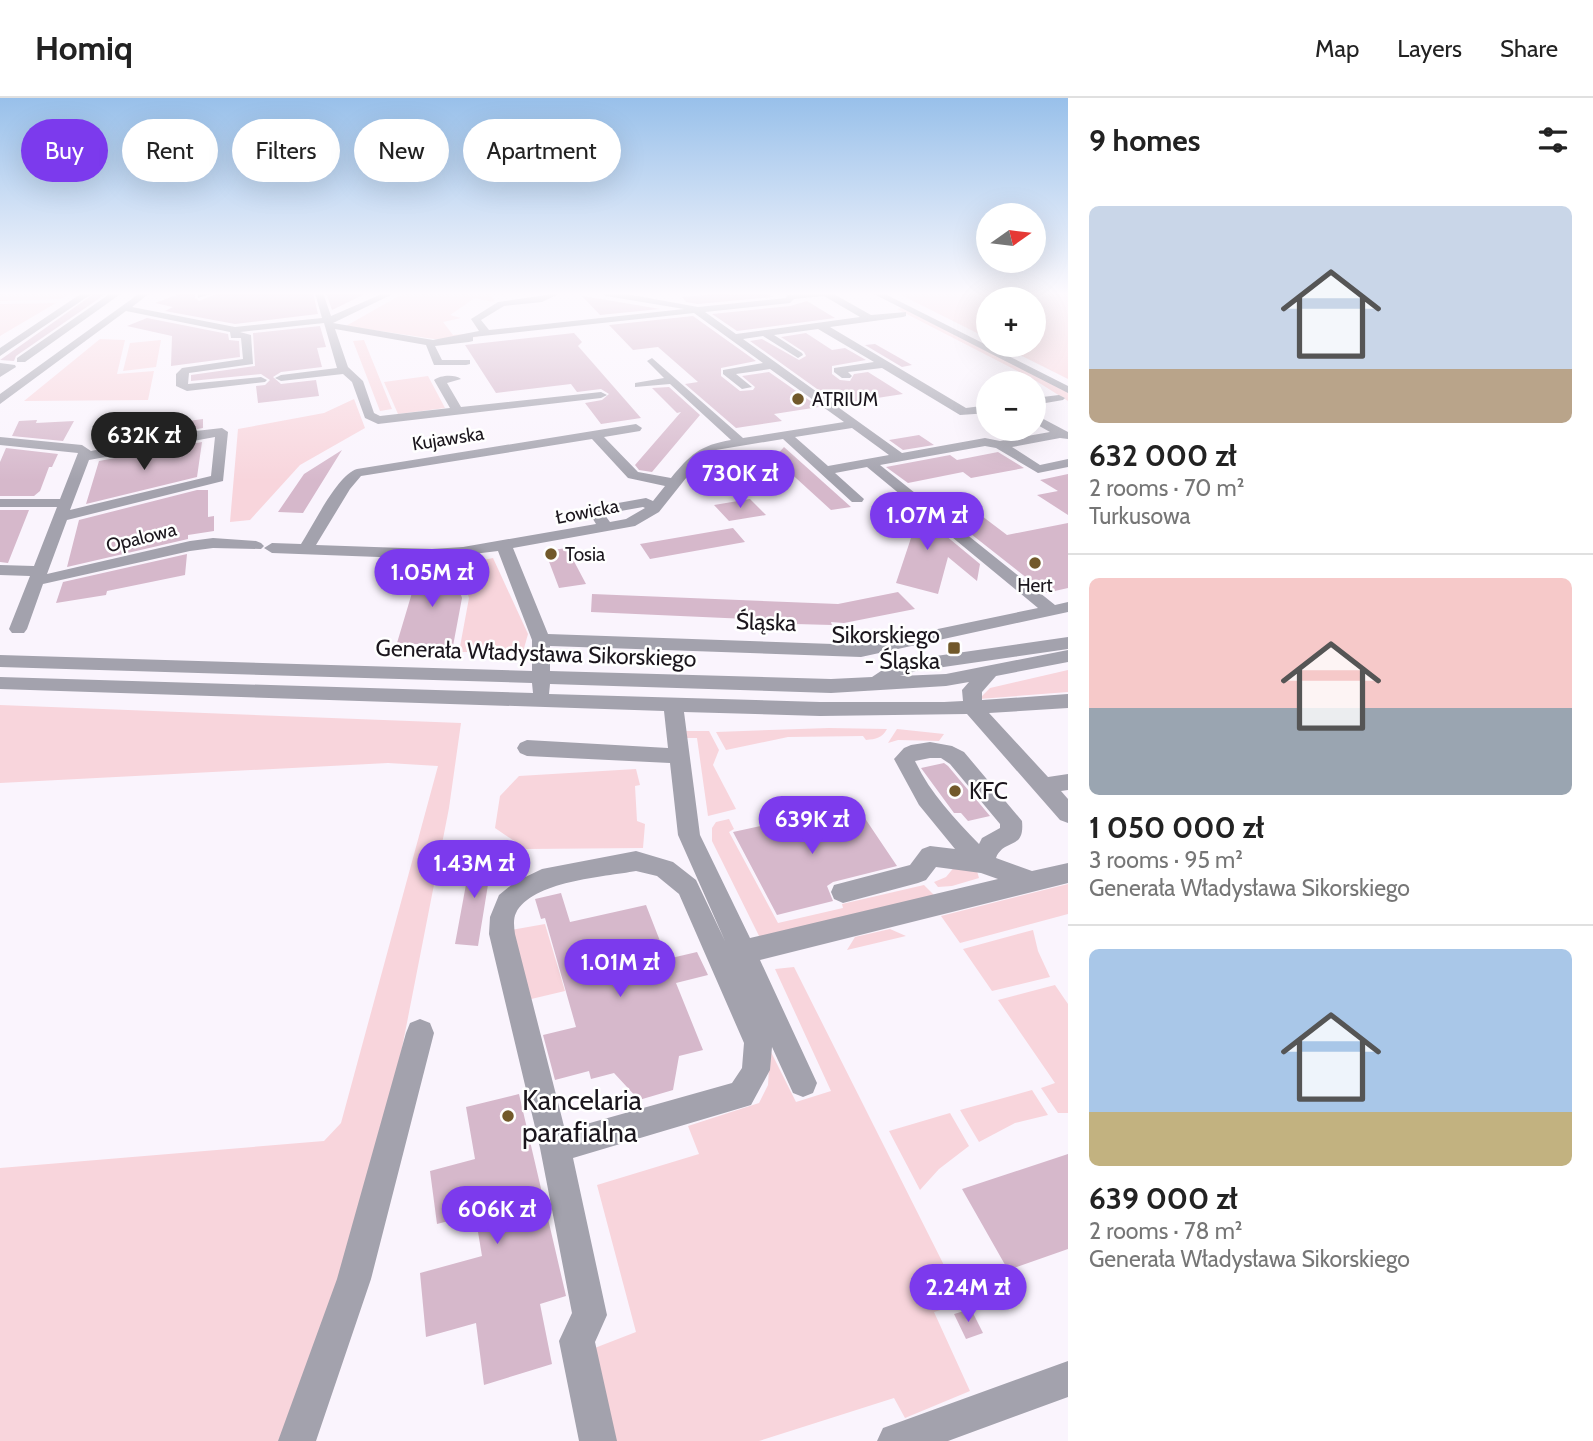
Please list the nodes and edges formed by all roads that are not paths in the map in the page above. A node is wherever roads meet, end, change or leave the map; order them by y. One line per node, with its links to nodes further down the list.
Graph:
1 (26, 356): 10 (street)
2 (60, 356): 30 (street)
3 (248, 356): 23 (street)
4 (341, 356): 17 (street)
5 (435, 356): 13 (street)
6 (760, 356): 15 (street)
7 (871, 356): 14 (street)
8 (982, 356): 18 (street)
9 (990, 356): 29 (street)
10 (20, 360)
11 (898, 360): 14 (street)
12 (652, 361): 24 (street)
13 (466, 362)
14 (883, 363): 20 (street); 33 (street)
15 (773, 365): 26 (street); 34 (street)
16 (0, 366): 19 (street)
17 (346, 370): 21 (street); 32 (street)
18 (1011, 371)
19 (0, 374)
20 (846, 376)
21 (281, 378)
22 (455, 379): 32 (street)
23 (261, 380)
24 (672, 380): 25 (street); 41 (street)
25 (639, 385)
26 (746, 387)
27 (1046, 388): 29 (street)
28 (601, 395): 32 (street)
29 (1065, 397): 31 (street)
30 (0, 400)
31 (1046, 400)
32 (457, 411)
33 (976, 411)
34 (855, 424): 38 (street); 44 (street)
35 (1046, 425): 39 (street)
36 (636, 428): 37 (street, Kujawska)
37 (594, 434): 48 (street); 53 (street, Kujawska)
38 (785, 435): 41 (street); 47 (street)
39 (1065, 436): 42 (street)
40 (0, 441): 43 (street)
41 (740, 442): 48 (street)
42 (999, 445): 44 (street); 46 (street)
43 (83, 457): 51 (street); 51 (street)
44 (900, 457): 45 (street)
45 (870, 463): 47 (street); 56 (street)
46 (1068, 463)
47 (827, 470): 49 (street)
48 (673, 484): 52 (street, Łowicka)
49 (857, 499)
50 (0, 503): 51 (street)
51 (62, 510): 55 (street)
52 (503, 547): 53 (street, Łowicka); 58 (street)
53 (306, 549): 55 (street, Opalowa)
54 (0, 570): 55 (street, Opalowa)
55 (38, 576): 57 (street)
56 (1060, 608): 58 (street, Śląska)
57 (18, 629)
58 (541, 640): 63 (street)
59 (1068, 643): 65 (street)
60 (1068, 656): 62 (street, Generała Władysława Sikorskiego)
61 (0, 661): 63 (street, Generała Władysława Sikorskiego)
62 (989, 673): 65 (street, Generała Władysława Sikorskiego); 69 (street)
63 (541, 678): 65 (street, Generała Władysława Sikorskiego); 66 (street)
64 (0, 683): 66 (street, Generała Władysława Sikorskiego)
65 (866, 685)
66 (540, 701): 68 (street, Generała Władysława Sikorskiego)
67 (1068, 701): 69 (street, Generała Władysława Sikorskiego)
68 (673, 705): 69 (street, Generała Władysława Sikorskiego); 71 (street)
69 (973, 708): 73 (street)
70 (527, 748): 71 (street)
71 (679, 756): 79 (street)
72 (1068, 782): 73 (street)
73 (1043, 786): 74 (street)
74 (1068, 814)
75 (982, 863): 75 (street); 77 (street); 78 (street)
76 (1068, 873): 77 (street)
77 (1032, 882): 79 (street)
78 (843, 892)
79 (732, 955): 81 (street); 82 (street); 82 (street)
80 (419, 1033): 85 (street)
81 (803, 1083)
82 (555, 1147): 86 (street)
83 (1068, 1379): 84 (street)
84 (937, 1434): 87 (street)
85 (297, 1441)
86 (598, 1441)
87 (895, 1441)

